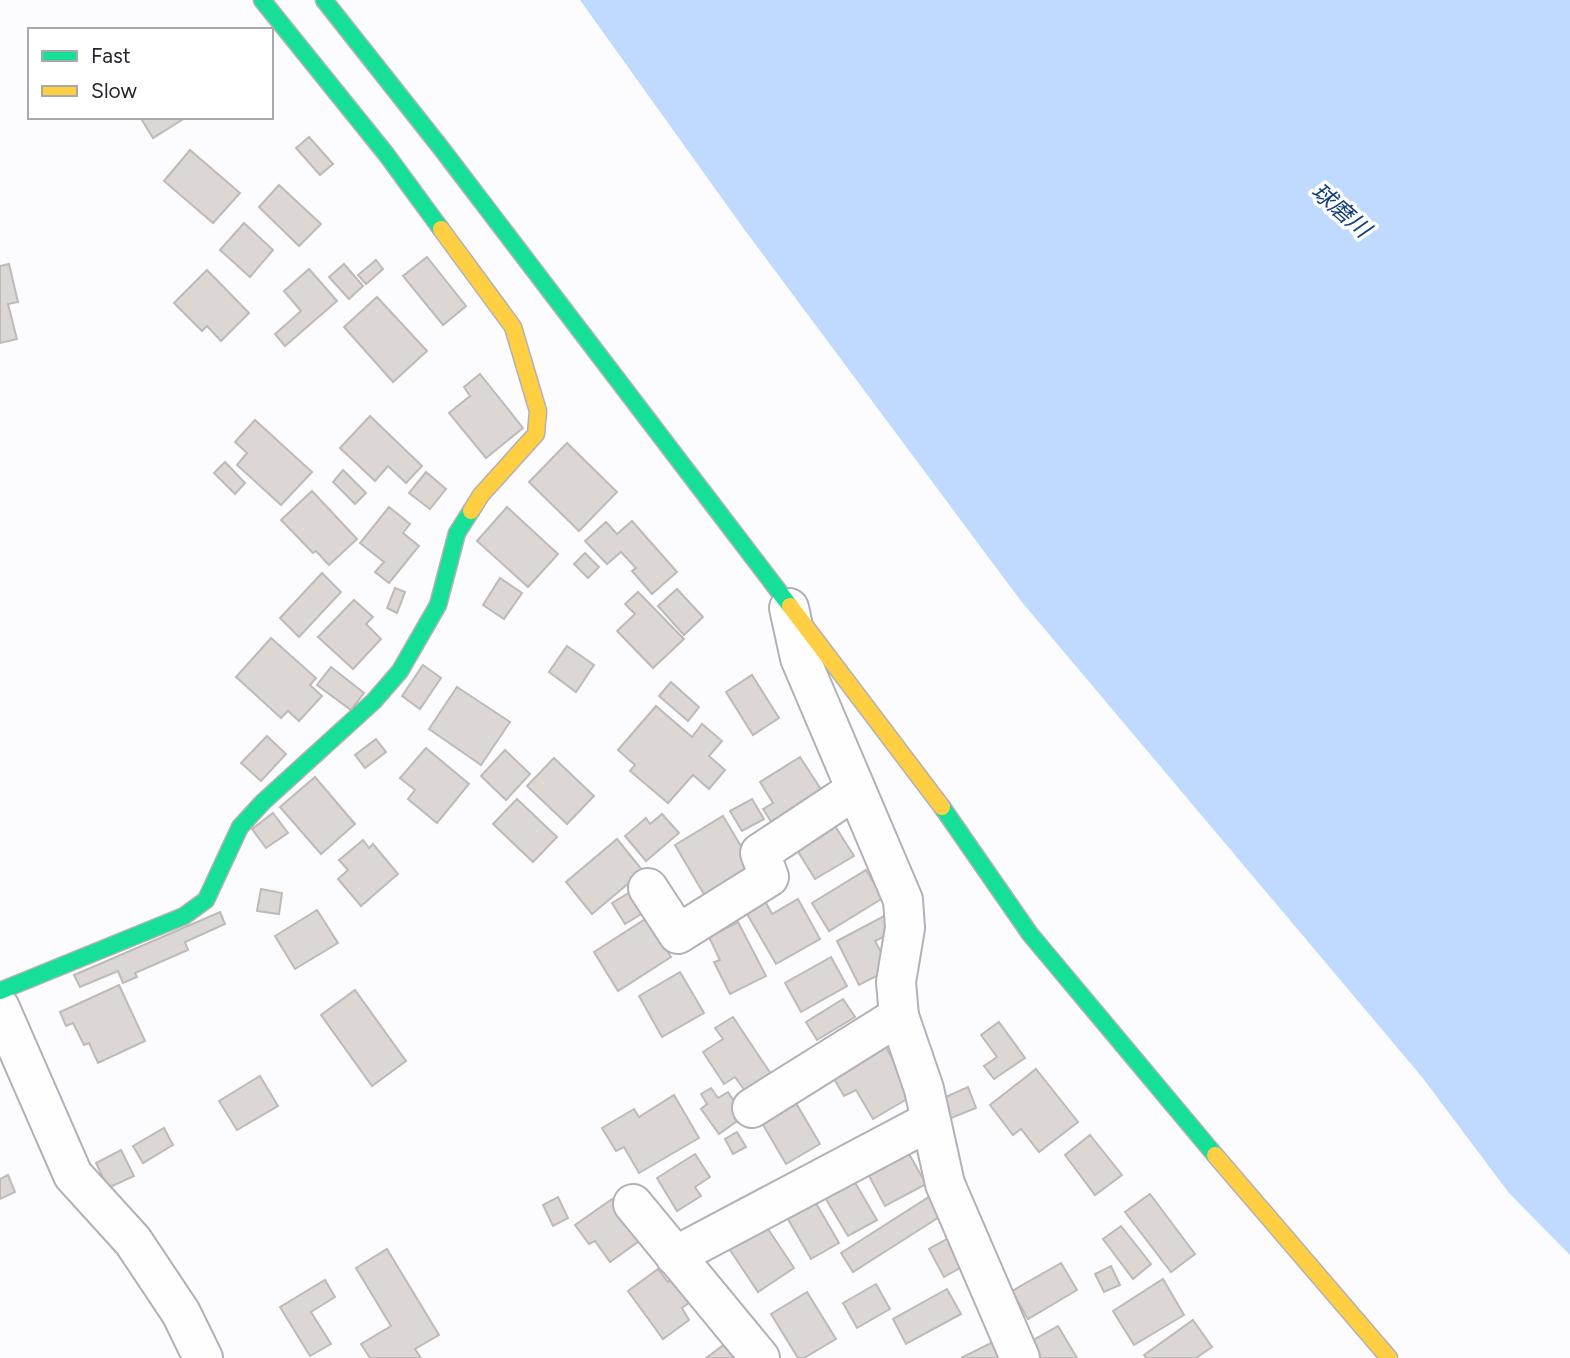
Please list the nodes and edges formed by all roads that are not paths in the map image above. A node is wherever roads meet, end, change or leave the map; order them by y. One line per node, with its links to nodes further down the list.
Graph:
1 (262, 0): 6 (street)
2 (324, 0): 3 (street)
3 (789, 608): 4 (street); 16 (street)
4 (855, 790): 5 (street); 8 (street)
5 (648, 888)
6 (0, 991)
7 (0, 1008): 13 (street)
8 (899, 1016): 9 (street); 10 (street)
9 (752, 1108)
10 (930, 1121): 12 (street); 15 (street)
11 (633, 1204): 12 (street)
12 (675, 1256): 14 (street)
13 (203, 1358)
14 (760, 1358)
15 (1020, 1358)
16 (1389, 1358)

